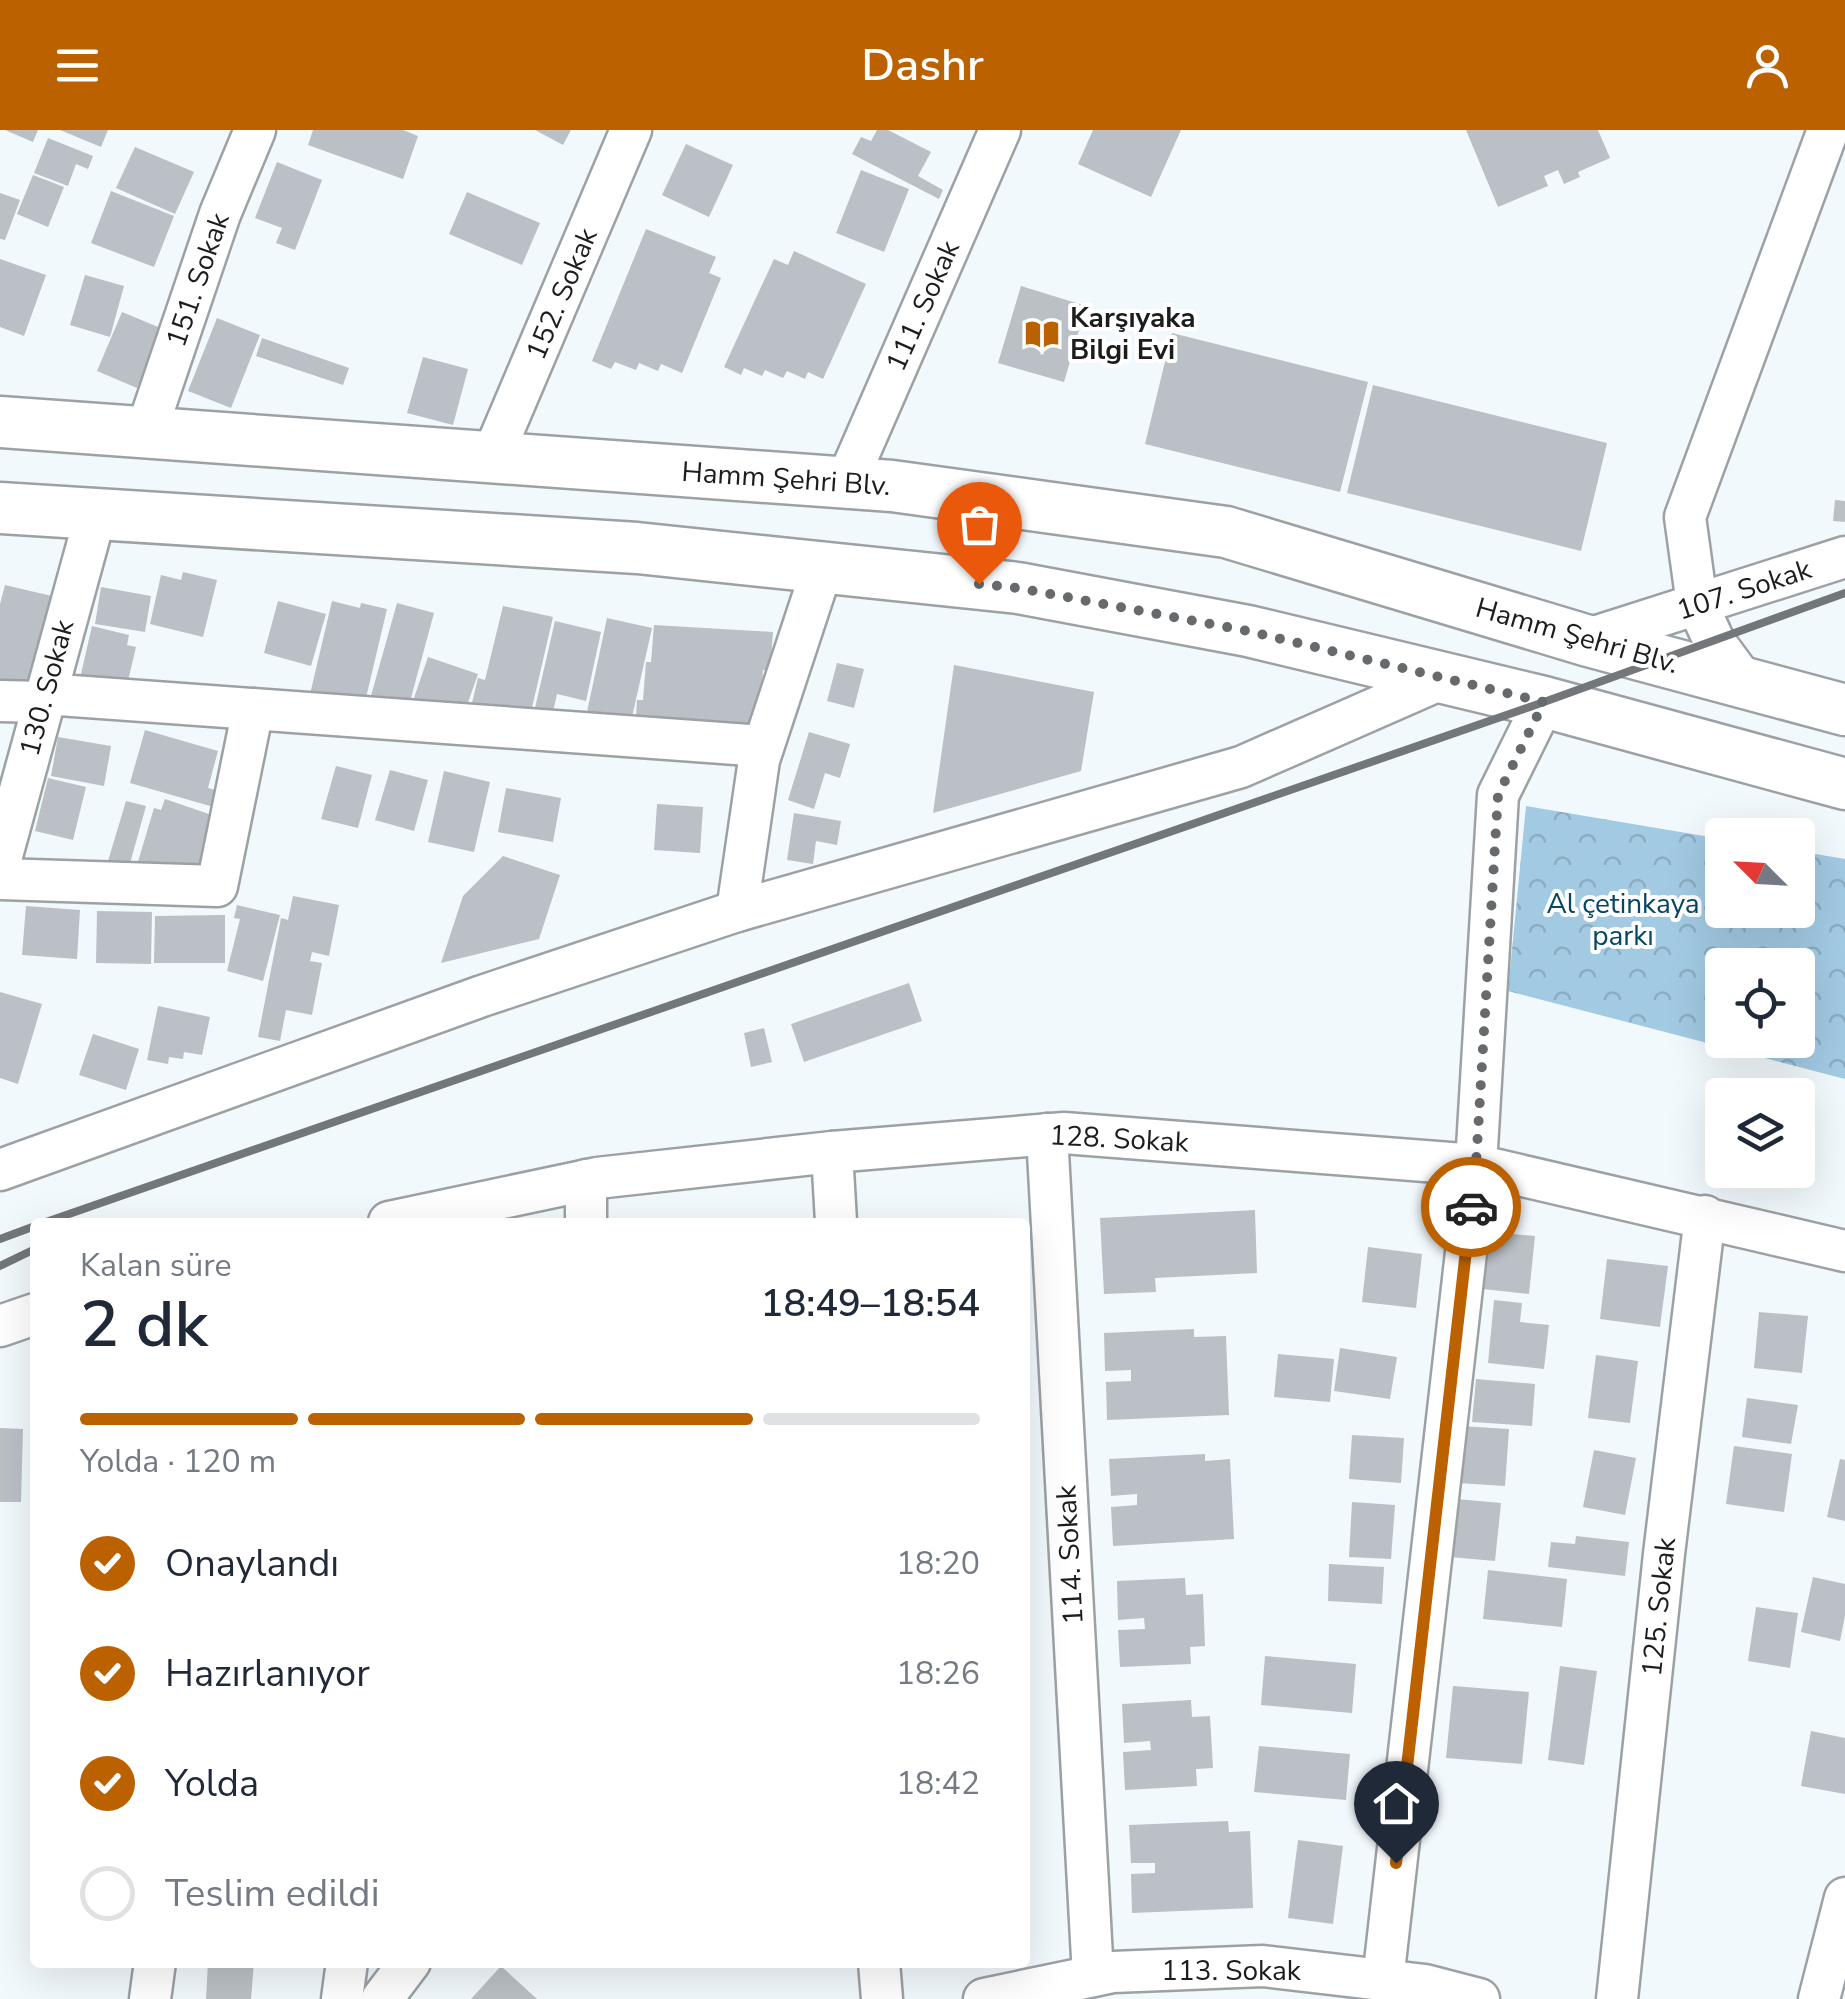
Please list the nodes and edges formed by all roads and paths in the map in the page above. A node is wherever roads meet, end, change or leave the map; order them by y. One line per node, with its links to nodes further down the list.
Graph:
1 (254, 130): 6 (street, 151. Sokak)
2 (631, 130): 7 (street, 152. Sokak)
3 (1000, 130): 8 (street, 111. Sokak)
4 (1831, 148): 13 (street)
5 (0, 422): 6 (main road, Hamm Şehri Blv.)
6 (146, 432): 7 (main road, Hamm Şehri Blv.)
7 (492, 457): 8 (main road, Hamm Şehri Blv.)
8 (846, 483): 14 (main road, Hamm Şehri Blv.)
9 (0, 508): 10 (main road)
10 (96, 514): 12 (main road); 17 (street, 130. Sokak)
11 (1845, 558): 13 (street, 107. Sokak)
12 (823, 566): 15 (main road); 22 (street)
13 (1698, 604): 14 (street, 107. Sokak); 16 (street)
14 (1585, 640): 16 (main road, Hamm Şehri Blv.)
15 (1444, 678): 19 (main road); 26 (street)
16 (1746, 682): 21 (main road, Hamm Şehri Blv.)
17 (44, 698): 18 (street); 20 (street); 24 (street, 130. Sokak)
18 (0, 701)
19 (1544, 702): 23 (main road); 29 (street)
20 (253, 709): 22 (street); 25 (street)
21 (1845, 710)
22 (763, 746): 26 (street)
23 (1845, 784)
24 (0, 863)
25 (0, 878)
26 (737, 911): 30 (street)
27 (1046, 1134): 28 (street, 128. Sokak); 29 (street, 128. Sokak); 44 (street, 114. Sokak)
28 (832, 1152): 31 (street, 128. Sokak); 35 (street)
29 (1476, 1165): 32 (street, 128. Sokak); 47 (street)
30 (0, 1170)
31 (586, 1180): 33 (street, 128. Sokak); 34 (street)
32 (1705, 1216): 36 (street, 128. Sokak); 54 (street, 125. Sokak)
33 (409, 1218)
34 (586, 1218)
35 (836, 1218)
36 (1845, 1251)
37 (30, 1316): 38 (street)
38 (0, 1326)
39 (1845, 1898): 55 (street)
40 (154, 1968): 48 (street)
41 (346, 1968): 49 (street)
42 (405, 1968): 50 (street)
43 (880, 1968): 51 (street)
44 (1093, 1976): 46 (street, 113. Sokak); 52 (street, 113. Sokak)
45 (1211, 1984): 46 (street, 113. Sokak); 47 (street, 113. Sokak)
46 (1137, 1985)
47 (1399, 1987): 53 (street, 113. Sokak)
48 (150, 1999)
49 (342, 1999)
50 (382, 1999)
51 (882, 1999)
52 (984, 1999)
53 (1479, 1999)
54 (1616, 1999)
55 (1819, 1999)

